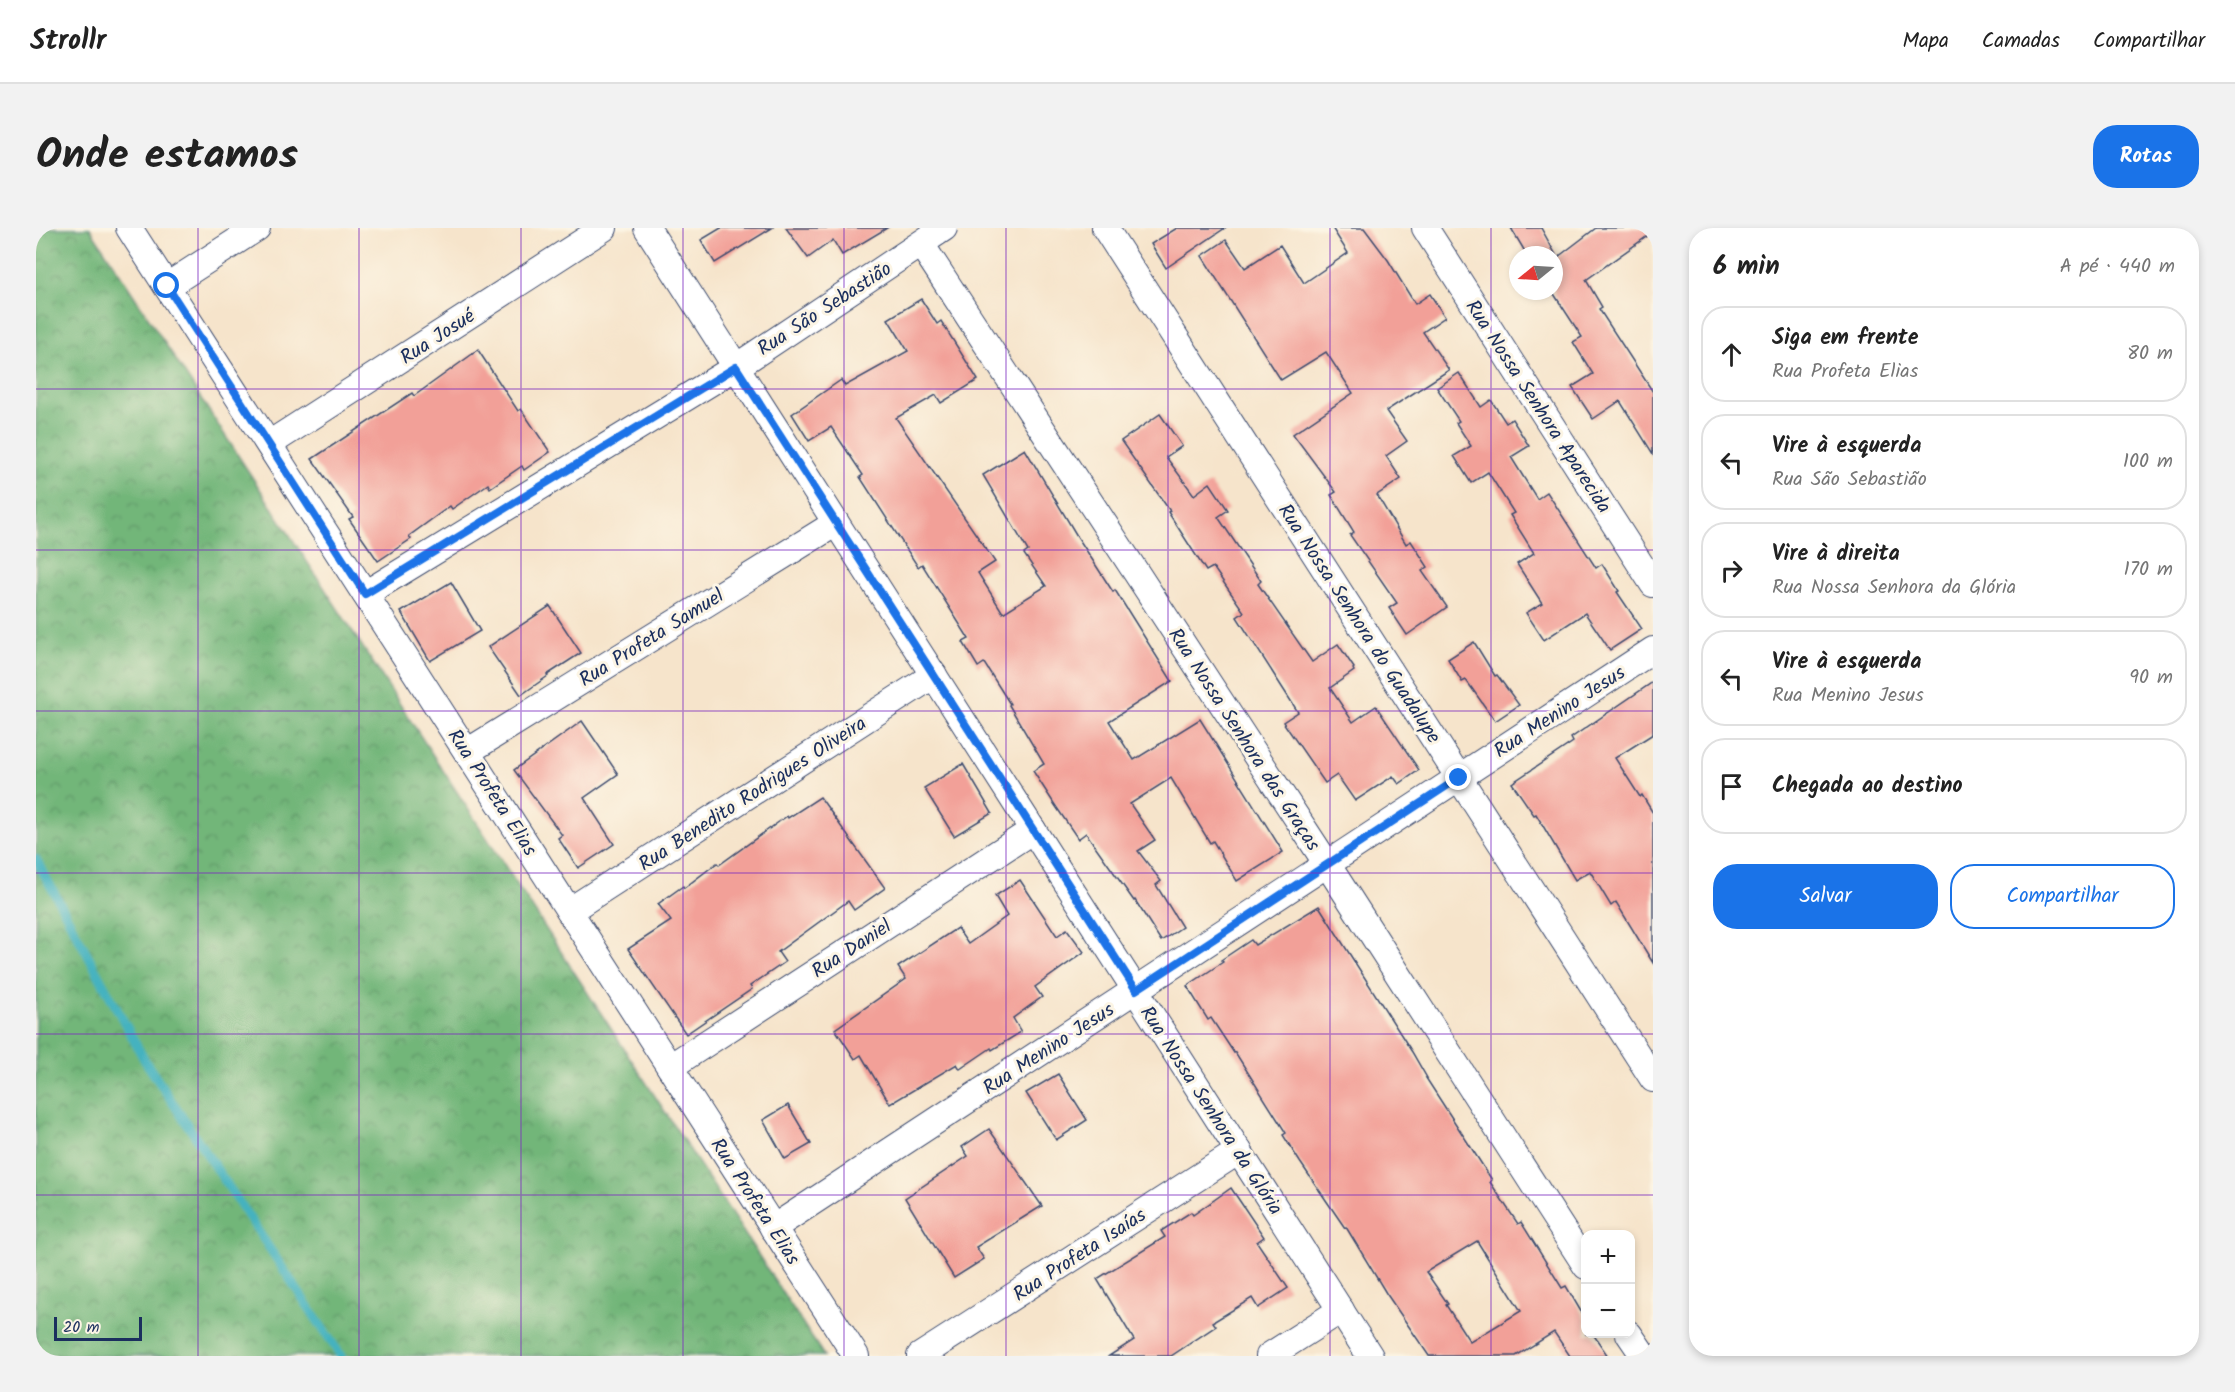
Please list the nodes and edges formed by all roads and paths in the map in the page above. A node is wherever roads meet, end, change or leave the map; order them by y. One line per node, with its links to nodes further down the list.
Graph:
1 (129, 228): 9 (street, Rua Profeta Elias)
2 (257, 228): 9 (street)
3 (604, 228): 11 (street, Rua Josué)
4 (647, 228): 10 (street, Rua Nossa Senhora da Glória)
5 (944, 228): 8 (street, Rua São Sebastião)
6 (1105, 228): 18 (street, Rua Nossa Senhora do Guadalupe)
7 (1425, 228): 13 (street, Rua Nossa Senhora Aparecida)
8 (921, 244): 10 (street, Rua São Sebastião); 20 (street, Rua Nossa Senhora das Graças)
9 (167, 286): 11 (street, Rua Profeta Elias)
10 (736, 367): 12 (street, Rua Nossa Senhora da Glória); 14 (street, Rua São Sebastião)
11 (269, 444): 14 (street, Rua Profeta Elias)
12 (836, 523): 16 (street, Rua Nossa Senhora da Glória); 17 (street, Rua Profeta Samuel)
13 (1653, 584)
14 (365, 594): 17 (street, Rua Profeta Elias)
15 (1653, 650): 18 (street, Rua Menino Jesus)
16 (934, 675): 19 (street, Rua Nossa Senhora da Glória); 21 (street, Rua Benedito Rodrigues Oliveira)
17 (467, 752): 21 (street, Rua Profeta Elias)
18 (1459, 778): 20 (street, Rua Menino Jesus); 24 (street, Rua Nossa Senhora do Guadalupe)
19 (1033, 830): 22 (street, Rua Nossa Senhora da Glória); 23 (street, Rua Daniel)
20 (1327, 864): 22 (street, Rua Menino Jesus); 27 (street, Rua Nossa Senhora das Graças)
21 (569, 911): 23 (street, Rua Profeta Elias)
22 (1136, 990): 25 (street, Rua Nossa Senhora da Glória); 26 (street, Rua Menino Jesus)
23 (670, 1067): 26 (street, Rua Profeta Elias)
24 (1653, 1080)
25 (1239, 1151): 28 (street, Rua Nossa Senhora da Glória); 31 (street, Rua Profeta Isaías)
26 (773, 1228): 30 (street, Rua Profeta Elias)
27 (1581, 1258)
28 (1341, 1310): 32 (street); 33 (street, Rua Nossa Senhora da Glória)
29 (1632, 1338): 34 (street)
30 (856, 1356)
31 (920, 1356)
32 (1269, 1356)
33 (1370, 1356)
34 (1644, 1356)

